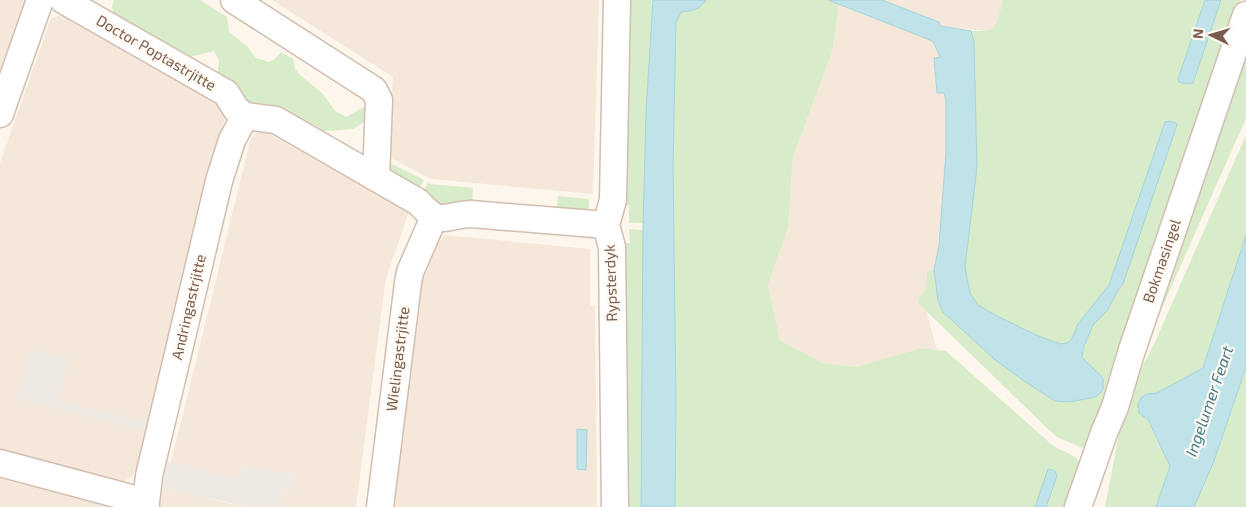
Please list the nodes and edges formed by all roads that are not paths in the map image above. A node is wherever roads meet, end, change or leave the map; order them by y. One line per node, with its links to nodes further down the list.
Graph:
1 (40, 0): 6 (street)
2 (63, 0): 7 (street, Doctor Poptastrjitte)
3 (234, 0): 8 (street)
4 (617, 0): 10 (street, Rypsterdyk)
5 (1246, 15): 15 (street, Bokmasingel)
6 (0, 114)
7 (244, 116): 8 (street); 12 (street, Andringastrjitte)
8 (376, 178): 9 (street)
9 (434, 217): 10 (street); 13 (street, Wielingastrjitte)
10 (606, 225): 14 (street, Rypsterdyk)
11 (0, 464): 12 (street)
12 (146, 505)
13 (380, 507)
14 (616, 507)
15 (1078, 507)

